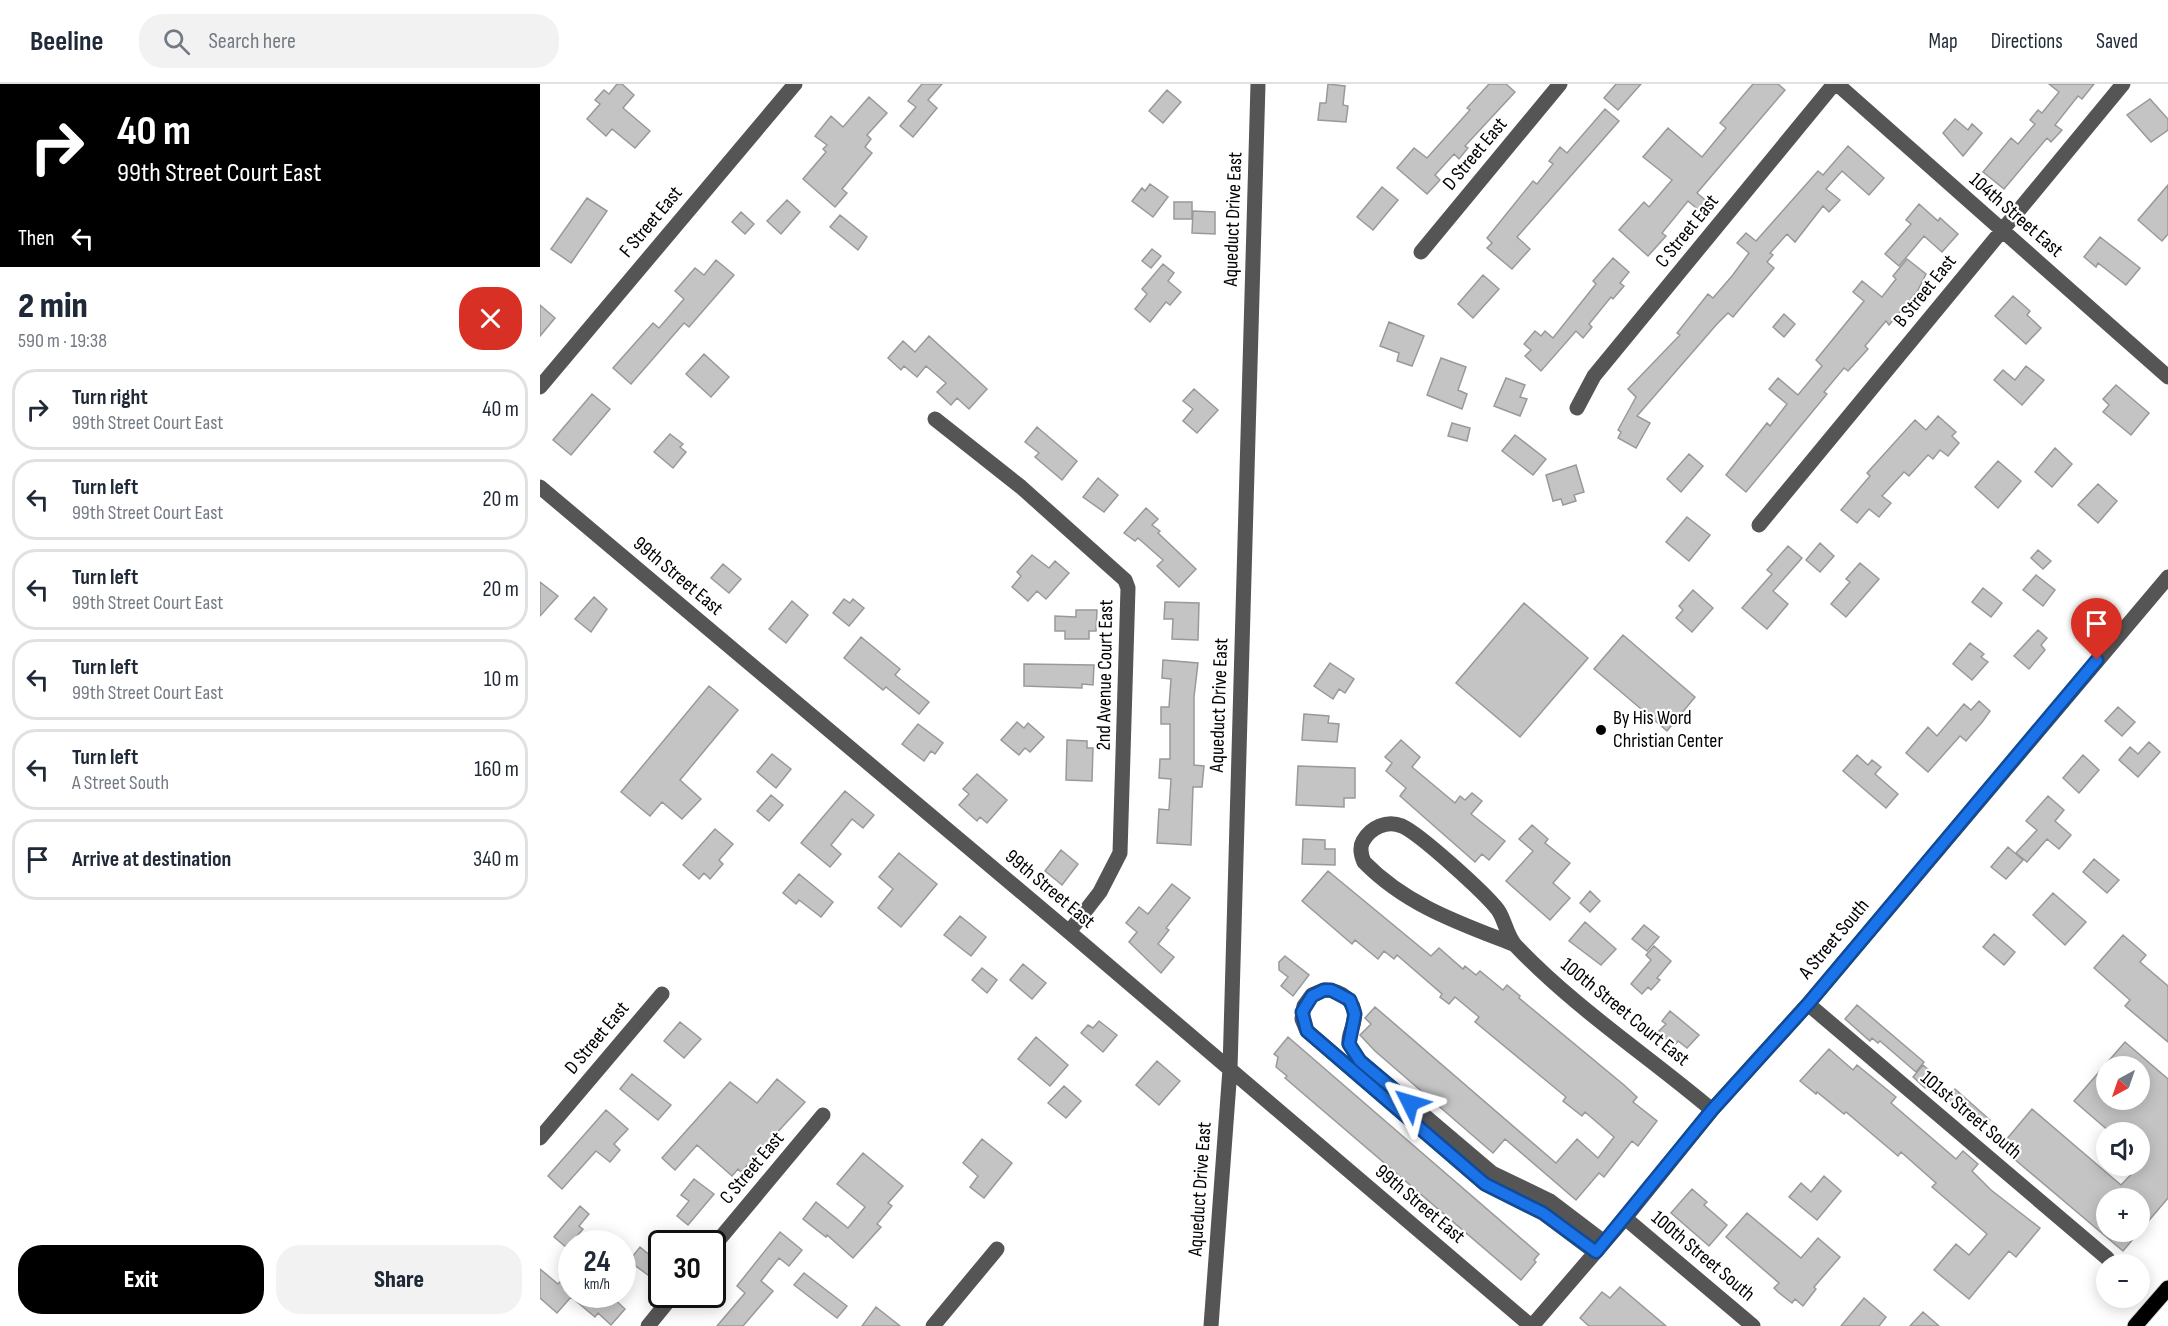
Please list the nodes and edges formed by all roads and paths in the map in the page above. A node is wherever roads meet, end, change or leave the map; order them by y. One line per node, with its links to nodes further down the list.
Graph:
1 (795, 84): 9 (street, F Street East)
2 (1258, 84): 19 (street, Aqueduct Drive East)
3 (1560, 84): 7 (street, D Street East)
4 (1835, 84): 6 (street, 104th Street East); 10 (street, C Street East)
5 (2123, 84): 6 (street, B Street East)
6 (2002, 231): 8 (street, 104th Street East); 13 (street, B Street East)
7 (1421, 252)
8 (2168, 377)
9 (540, 387)
10 (1577, 408)
11 (935, 419): 15 (street, 2nd Avenue Court East)
12 (540, 488): 15 (street, 99th Street East)
13 (1759, 525)
14 (2168, 577): 18 (street, A Street South)
15 (1069, 932): 19 (street, 99th Street East)
16 (1513, 944): 16 (street, 100th Street Court East); 20 (street, 100th Street Court East)
17 (662, 994): 22 (street, D Street East)
18 (1808, 1004): 20 (street, A Street South); 27 (street, 101st Street South)
19 (1230, 1069): 32 (street, Aqueduct Drive East); 33 (street, 99th Street East)
20 (1712, 1110): 23 (street, A Street South)
21 (823, 1115): 24 (street, C Street East)
22 (540, 1138)
23 (1625, 1218): 25 (street, A Street South); 34 (street, 100th Street South)
24 (726, 1231)
25 (1600, 1247): 25 (street); 33 (street, A Street South)
26 (997, 1249): 31 (street)
27 (2103, 1254)
28 (2168, 1288): 35 (main road)
29 (663, 1308): 30 (street)
30 (648, 1326)
31 (933, 1326)
32 (1211, 1326)
33 (1532, 1326)
34 (1753, 1326)
35 (2135, 1326)

